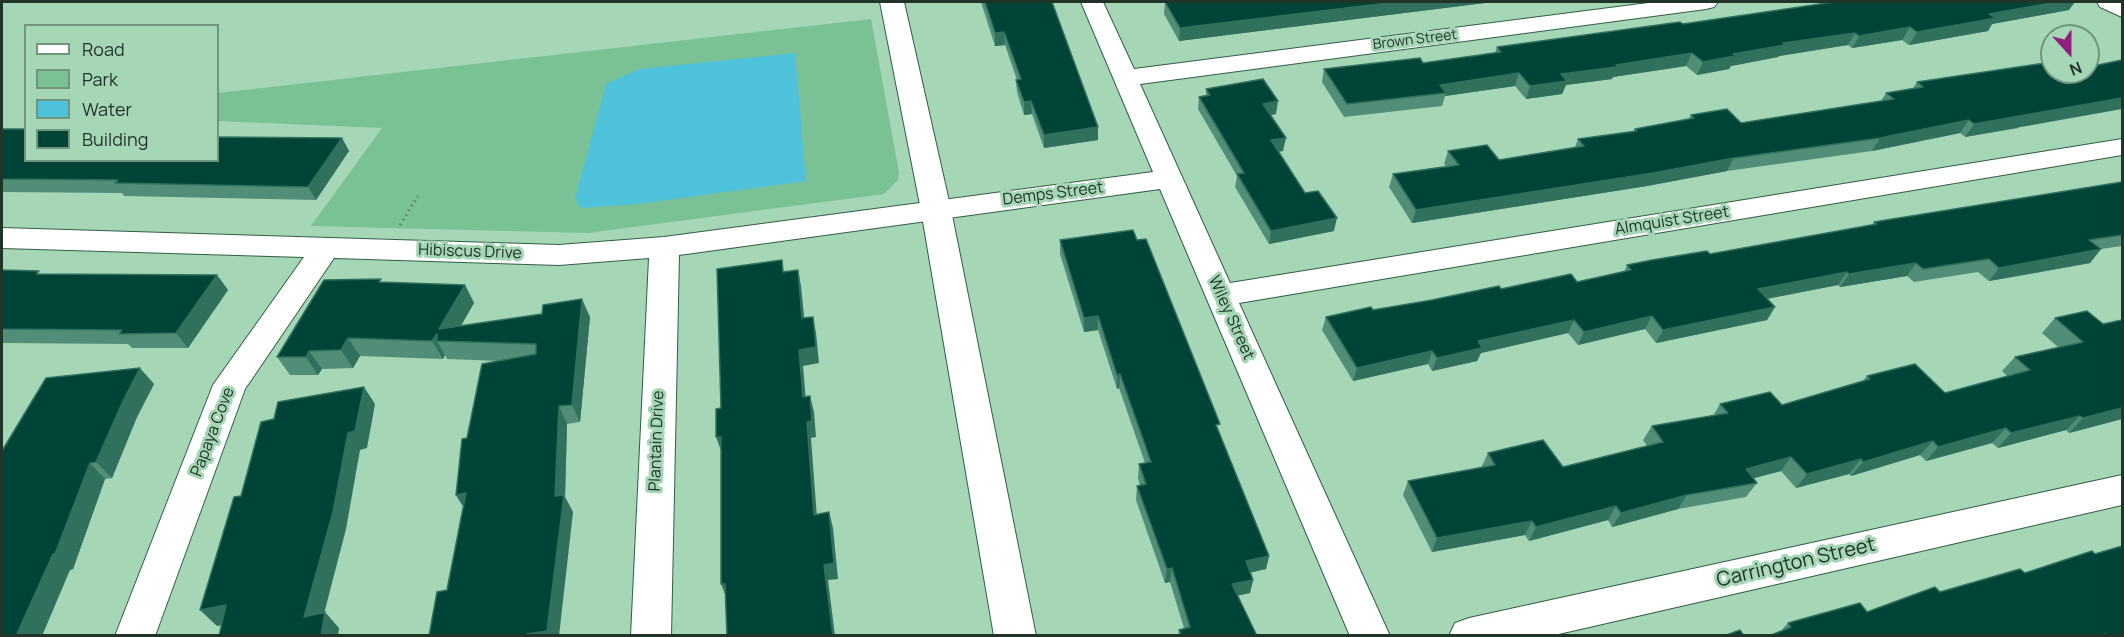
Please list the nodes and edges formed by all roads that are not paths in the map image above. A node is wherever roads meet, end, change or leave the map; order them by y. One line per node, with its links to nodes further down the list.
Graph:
1 (892, 2): 9 (main road)
2 (1092, 2): 6 (street, Wiley Street)
3 (1706, 2): 6 (street, Brown Street)
4 (2108, 2): 5 (street)
5 (2122, 10)
6 (1125, 78): 8 (street, Wiley Street)
7 (2122, 147): 13 (street, Almquist Street)
8 (1170, 179): 9 (street, Demps Street); 13 (street, Wiley Street)
9 (936, 210): 11 (street, Hibiscus Drive); 17 (main road)
10 (2, 238): 12 (street, Hibiscus Drive)
11 (664, 247): 12 (street, Hibiscus Drive); 16 (street, Plantain Drive)
12 (326, 248): 15 (street, Papaya Cove)
13 (1221, 295): 18 (street, Wiley Street)
14 (2122, 490): 19 (street, Carrington Street)
15 (135, 636)
16 (651, 636)
17 (1015, 636)
18 (1370, 636)
19 (1469, 636)

